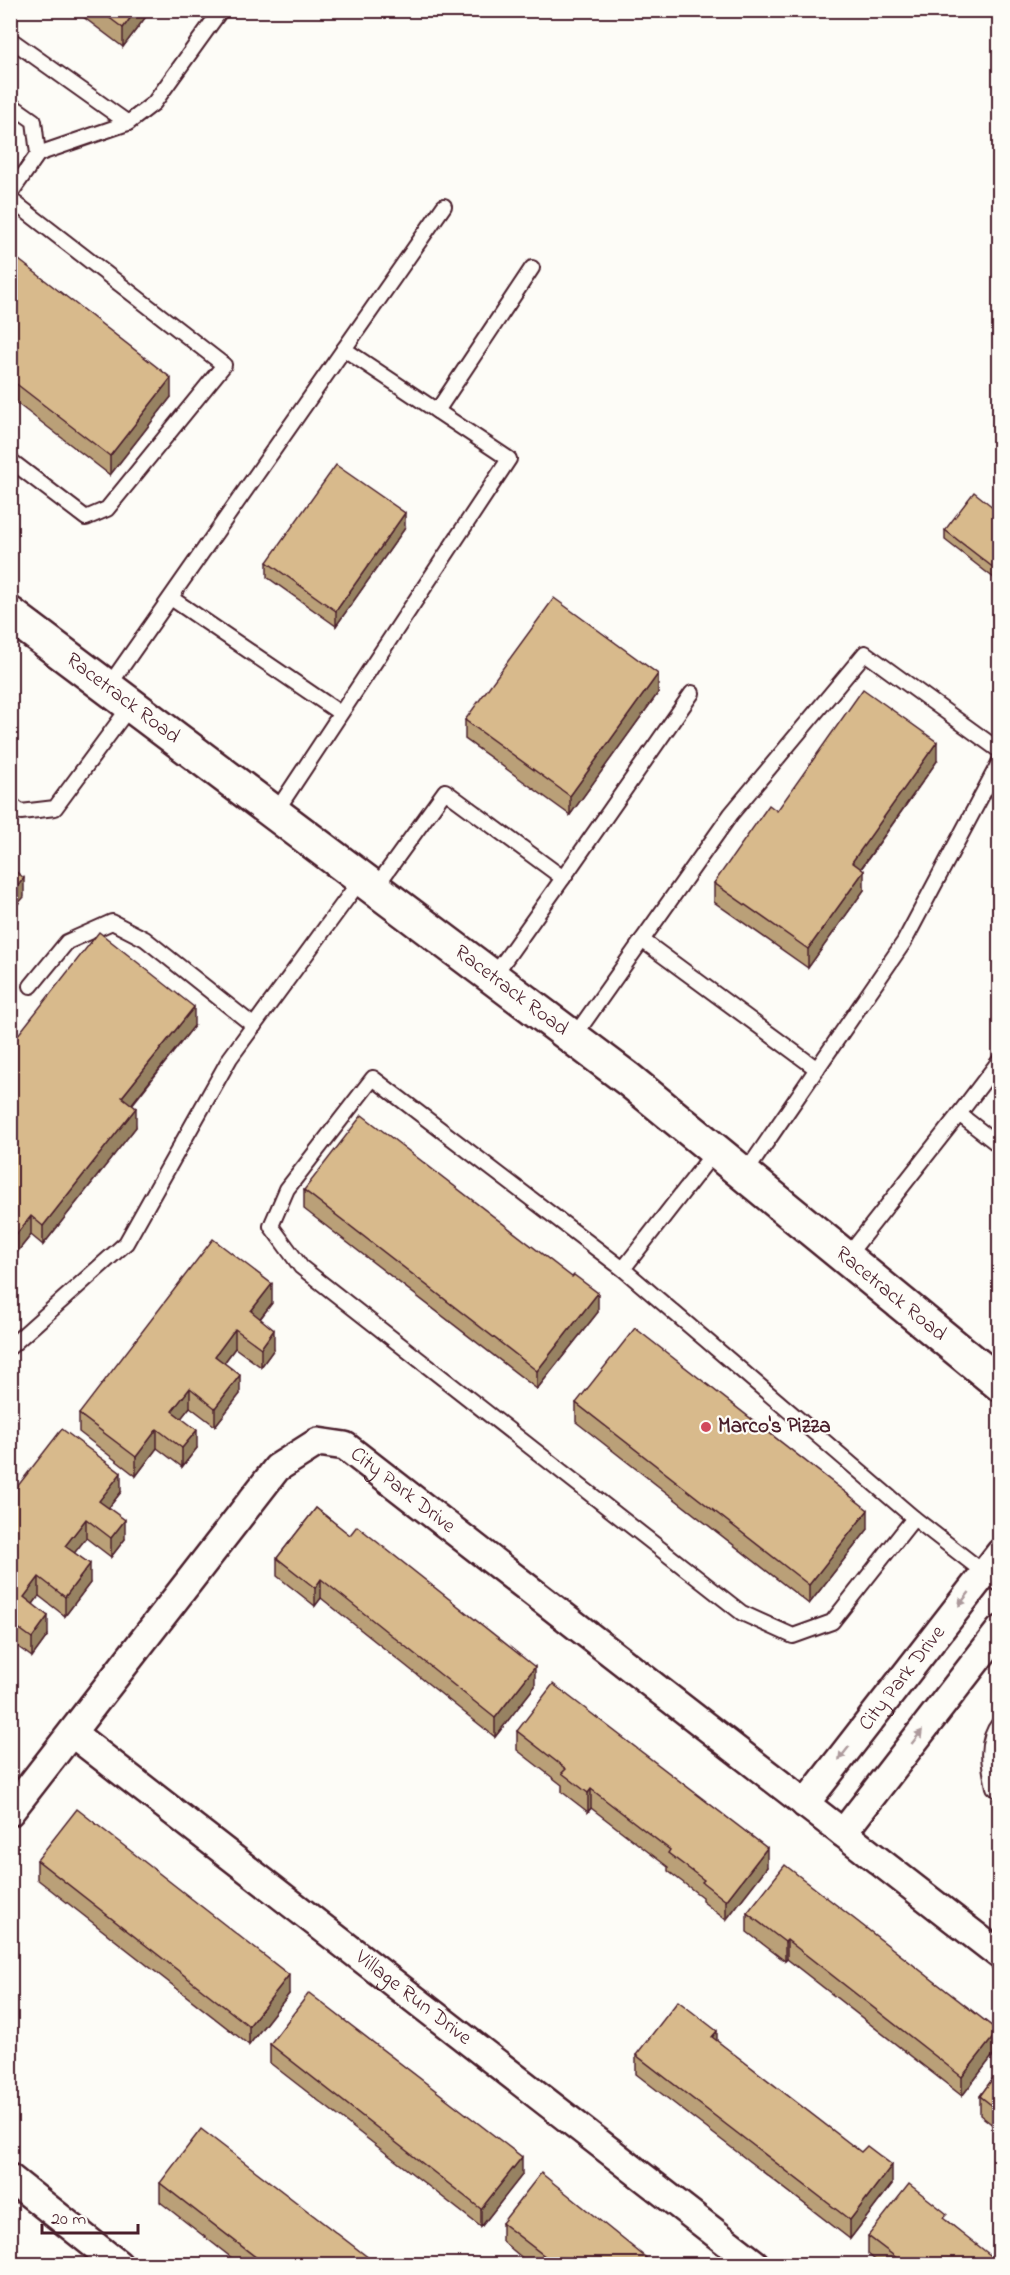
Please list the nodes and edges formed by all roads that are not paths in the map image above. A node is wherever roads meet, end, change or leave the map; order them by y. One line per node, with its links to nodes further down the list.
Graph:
1 (221, 10): 4 (lane)
2 (10, 39): 4 (lane)
3 (10, 104): 5 (lane)
4 (128, 123): 5 (lane)
5 (38, 154): 6 (lane)
6 (10, 197): 11 (lane)
7 (444, 206): 9 (lane)
8 (532, 268): 10 (lane)
9 (344, 349): 10 (lane); 12 (lane)
10 (437, 411): 16 (lane)
11 (10, 460)
12 (171, 598): 15 (lane); 16 (lane)
13 (10, 614): 15 (street, Racetrack Road)
14 (692, 693): 21 (lane)
15 (119, 696): 19 (lane); 20 (street, Racetrack Road)
16 (340, 713): 20 (lane)
17 (999, 751): 23 (lane)
18 (999, 761): 29 (lane)
19 (10, 804)
20 (275, 813): 22 (street, Racetrack Road)
21 (563, 878): 22 (lane); 24 (lane)
22 (368, 883): 24 (street, Racetrack Road); 26 (lane)
23 (642, 940): 27 (lane); 29 (lane)
24 (493, 977): 27 (street, Racetrack Road)
25 (31, 986): 26 (lane)
26 (254, 1026): 36 (lane)
27 (573, 1038): 32 (street, Racetrack Road)
28 (999, 1060): 30 (lane)
29 (817, 1069): 33 (lane)
30 (959, 1114): 31 (lane); 34 (lane)
31 (999, 1146)
32 (715, 1151): 33 (street, Racetrack Road); 35 (lane)
33 (744, 1175): 34 (street, Racetrack Road)
34 (846, 1258): 37 (street, Racetrack Road)
35 (623, 1269): 38 (lane); 38 (lane)
36 (10, 1347)
37 (999, 1384)
38 (914, 1518): 39 (lane)
39 (994, 1570): 44 (street, City Park Drive, one-way to 44)
40 (999, 1630): 46 (street, one-way to 40)
41 (999, 1722): 43 (lane)
42 (72, 1733): 44 (street, City Park Drive); 45 (street, City Park Drive); 50 (street, Village Run Drive)
43 (999, 1792)
44 (805, 1804): 46 (street, City Park Drive)
45 (10, 1812)
46 (843, 1833): 47 (street, City Park Drive)
47 (999, 1955)
48 (10, 2178): 49 (street)
49 (118, 2265)
50 (754, 2265)

